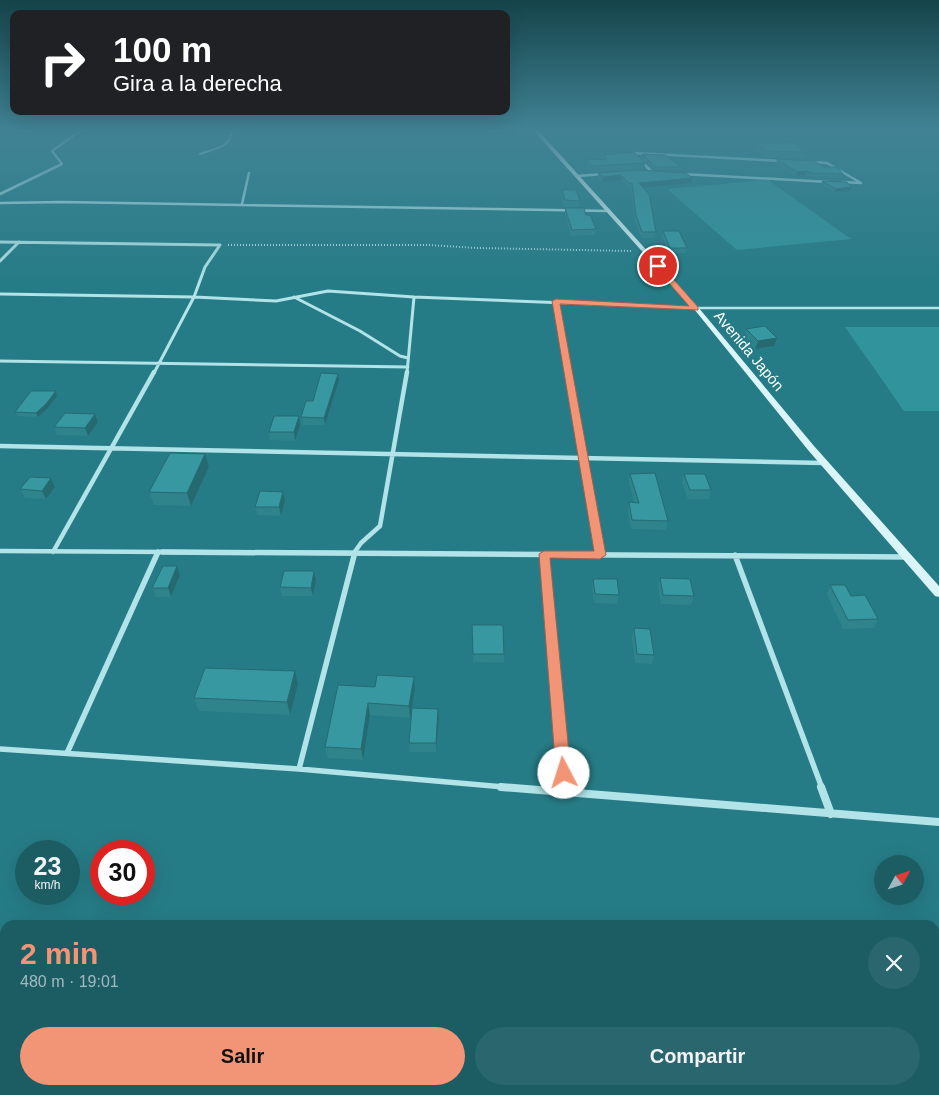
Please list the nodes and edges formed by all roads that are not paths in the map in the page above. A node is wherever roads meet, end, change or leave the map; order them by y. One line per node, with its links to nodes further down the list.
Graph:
1 (29, 180): 8 (street)
2 (247, 180): 10 (street)
3 (581, 180): 11 (street, Avenida Japón)
4 (793, 180): 6 (street)
5 (856, 180): 7 (street)
6 (831, 182)
7 (841, 182)
8 (0, 194)
9 (0, 203): 10 (street)
10 (242, 204): 11 (street)
11 (609, 211): 20 (street, Avenida Japón)
12 (0, 242): 13 (street)
13 (19, 242): 14 (street); 17 (street)
14 (0, 261)
15 (0, 294): 17 (street)
16 (414, 296): 18 (street); 19 (street); 22 (street)
17 (194, 297): 18 (street); 24 (street)
18 (294, 297): 22 (street)
19 (556, 301): 20 (street); 29 (street)
20 (696, 308): 21 (lane); 30 (street, Avenida Japón)
21 (939, 308)
22 (408, 358): 25 (street)
23 (0, 361): 24 (street)
24 (159, 364): 25 (street); 27 (street)
25 (408, 367): 28 (street)
26 (0, 446): 27 (street)
27 (110, 448): 28 (street); 32 (street)
28 (394, 454): 29 (street); 34 (street)
29 (583, 459): 30 (street); 36 (street)
30 (825, 463): 38 (street, Avenida Japón)
31 (0, 551): 32 (street)
32 (53, 552): 33 (street)
33 (158, 552): 34 (street); 41 (street)
34 (354, 553): 35 (street); 42 (street)
35 (544, 554): 36 (street); 43 (street)
36 (600, 555): 37 (street)
37 (735, 556): 38 (street); 44 (street)
38 (907, 557): 39 (street, Avenida Japón)
39 (939, 593)
40 (0, 749): 41 (street)
41 (67, 753): 42 (street)
42 (299, 769): 43 (street)
43 (565, 793): 44 (street)
44 (831, 814): 45 (street)
45 (939, 822)

